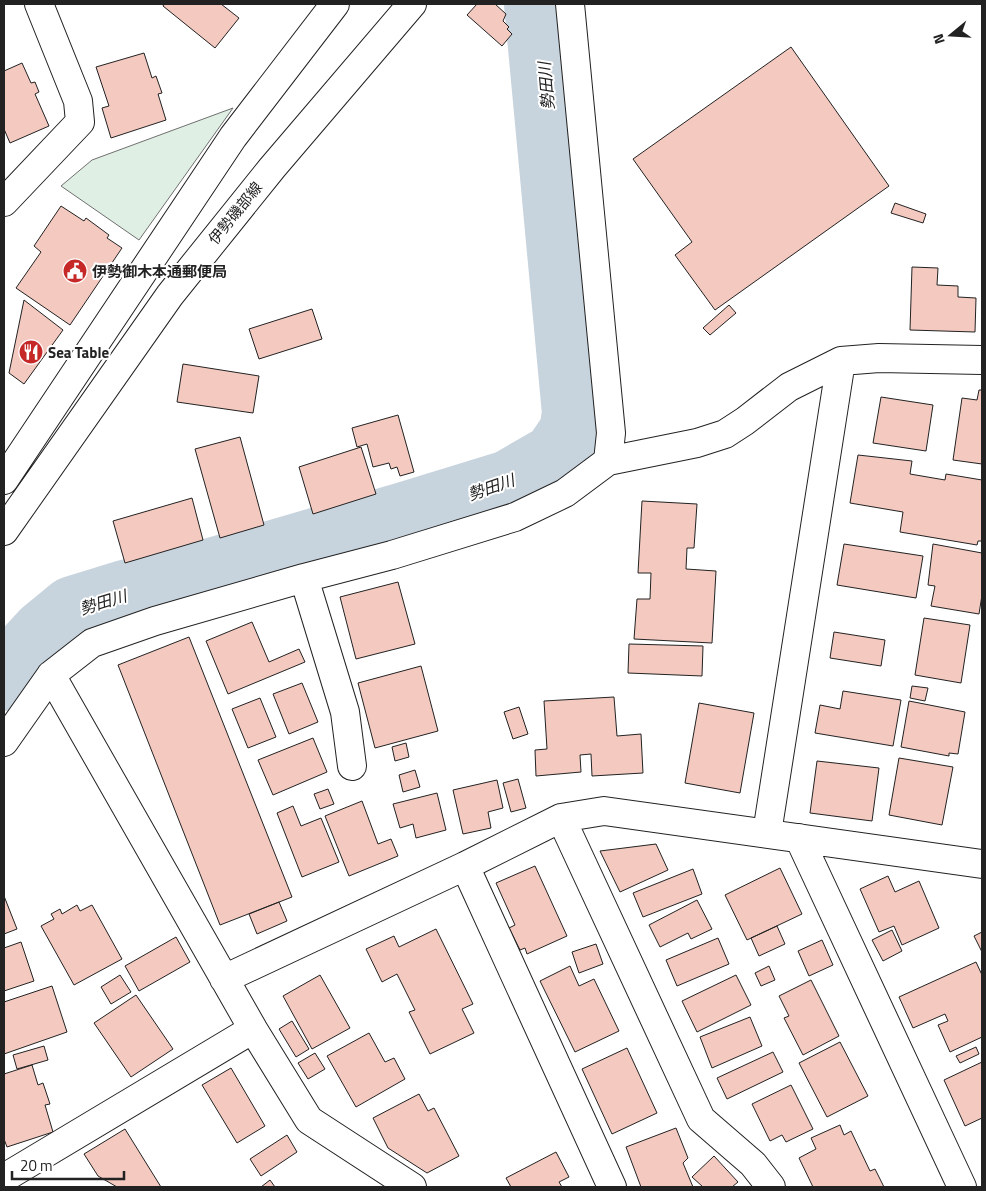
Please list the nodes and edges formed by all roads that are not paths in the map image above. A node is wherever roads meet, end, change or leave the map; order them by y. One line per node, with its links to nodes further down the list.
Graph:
1 (39, 4): 5 (street)
2 (335, 4): 9 (street)
3 (412, 4): 10 (street, 伊勢磯部線)
4 (570, 4): 8 (street)
5 (4, 202)
6 (982, 360): 7 (street)
7 (841, 361): 8 (street); 16 (street)
8 (608, 460): 11 (street)
9 (4, 480)
10 (4, 531)
11 (304, 578): 12 (street); 14 (street)
12 (51, 675): 13 (street); 20 (street)
13 (4, 742)
14 (352, 766)
15 (561, 818): 16 (street); 19 (street); 25 (street)
16 (767, 833): 17 (street)
17 (799, 838): 18 (street); 26 (street)
18 (982, 864)
19 (464, 866): 20 (street); 24 (street)
20 (224, 979): 21 (street)
21 (253, 1029): 22 (street); 23 (street)
22 (4, 1178)
23 (412, 1187)
24 (612, 1187)
25 (771, 1187)
26 (962, 1187)

